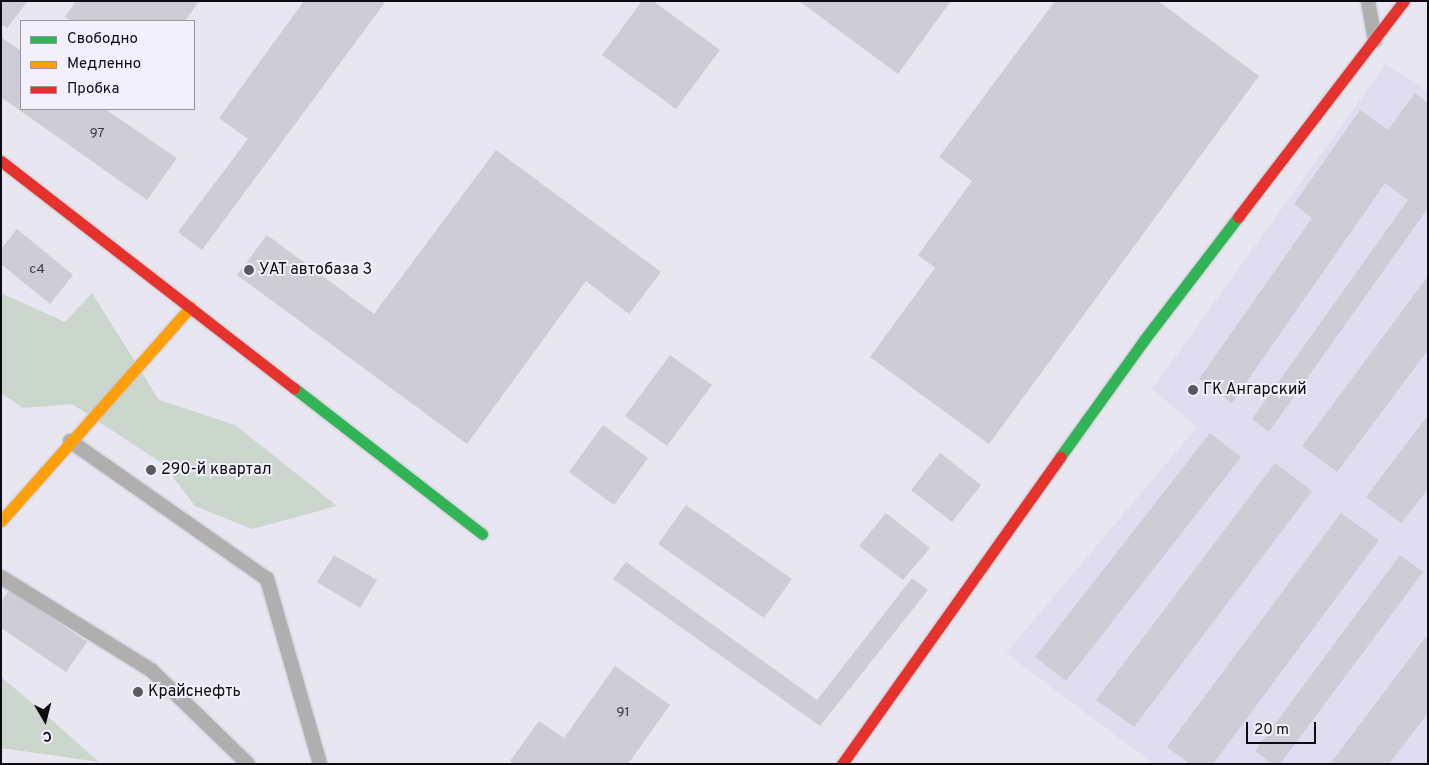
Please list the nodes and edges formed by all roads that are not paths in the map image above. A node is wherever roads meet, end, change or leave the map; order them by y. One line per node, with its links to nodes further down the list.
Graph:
1 (1368, 1): 3 (lane)
2 (1404, 1): 3 (street)
3 (1375, 40): 12 (street)
4 (1, 161): 5 (street)
5 (190, 307): 6 (street); 8 (street)
6 (70, 441): 7 (street); 11 (lane)
7 (1, 521)
8 (482, 534)
9 (1, 577): 10 (lane)
10 (248, 764)
11 (320, 764)
12 (842, 764)

